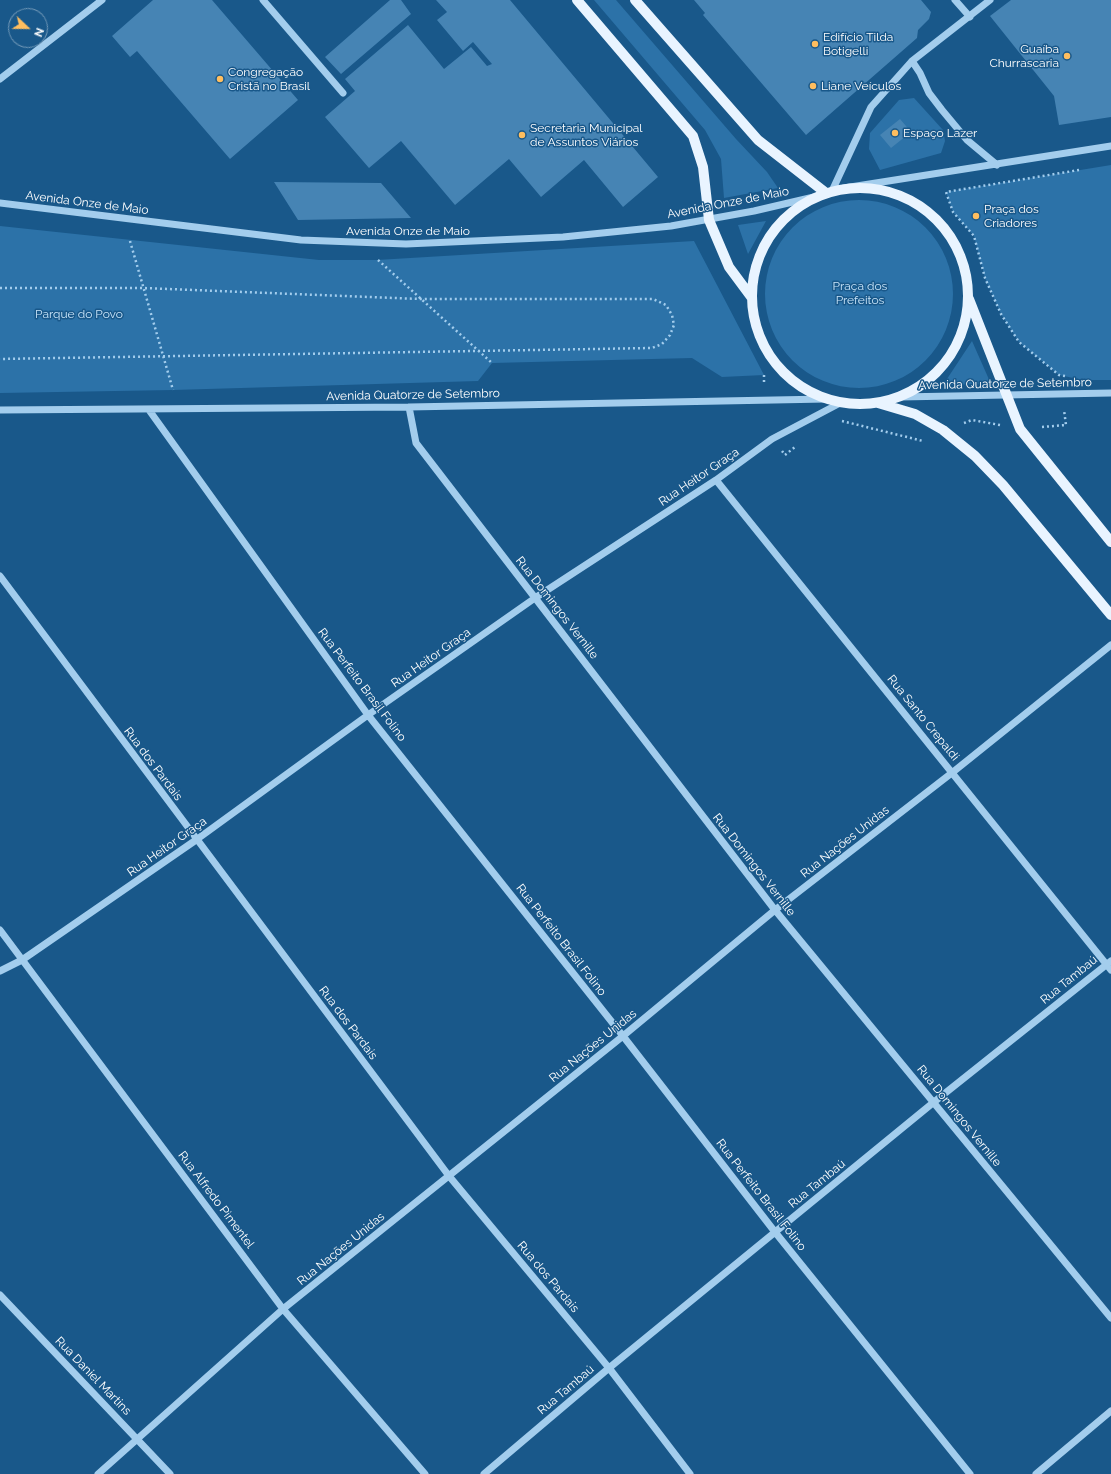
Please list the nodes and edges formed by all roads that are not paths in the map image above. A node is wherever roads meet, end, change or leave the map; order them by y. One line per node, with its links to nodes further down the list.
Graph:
1 (102, 0): 9 (street)
2 (263, 0): 10 (street)
3 (576, 0): 17 (main road)
4 (635, 0): 14 (main road)
5 (955, 0): 7 (street)
6 (990, 0): 7 (street)
7 (970, 17): 8 (street)
8 (912, 61): 12 (street); 14 (street)
9 (0, 79)
10 (343, 93)
11 (1111, 146): 12 (street)
12 (997, 165): 13 (street)
13 (844, 188): 14 (main road); 19 (main road)
14 (829, 192): 15 (main road)
15 (814, 197): 17 (street, Avenida Onze de Maio); 18 (main road)
16 (0, 203): 17 (street, Avenida Onze de Maio)
17 (709, 220): 18 (main road)
18 (752, 298): 23 (main road)
19 (969, 299): 21 (main road); 22 (main road)
20 (1111, 393): 21 (street, Avenida Quatorze de Setembro)
21 (1007, 395): 22 (street, Avenida Quatorze de Setembro); 30 (main road)
22 (900, 397): 25 (main road)
23 (826, 399): 24 (main road); 26 (street, Avenida Quatorze de Setembro)
24 (842, 402): 25 (main road); 29 (street, Rua Heitor Graça)
25 (876, 402): 33 (main road)
26 (409, 407): 28 (street, Avenida Quatorze de Setembro); 32 (street, Rua Domingos Vernille)
27 (0, 410): 28 (street, Avenida Quatorze de Setembro)
28 (149, 410): 35 (street, Rua Perfeito Brasil Folino)
29 (716, 480): 32 (street, Rua Heitor Graça); 36 (street, Rua Santo Crepaldi)
30 (1111, 542)
31 (0, 576): 37 (street, Rua dos Pardais)
32 (535, 598): 35 (street, Rua Heitor Graça); 38 (street, Rua Domingos Vernille)
33 (1111, 615)
34 (1111, 645): 36 (street, Rua Nações Unidas)
35 (368, 715): 37 (street, Rua Heitor Graça); 43 (street, Rua Perfeito Brasil Folino)
36 (953, 772): 38 (street, Rua Nações Unidas); 41 (street, Rua Santo Crepaldi)
37 (196, 840): 40 (street, Rua Heitor Graça); 45 (street, Rua dos Pardais)
38 (775, 910): 43 (street, Rua Nações Unidas); 44 (street, Rua Domingos Vernille)
39 (0, 930): 40 (street, Rua Alfredo Pimentel)
40 (22, 960): 42 (street, Rua Heitor Graça); 48 (street, Rua Alfredo Pimentel)
41 (1109, 965): 44 (street, Rua Tambaú)
42 (0, 971)
43 (623, 1036): 45 (street, Rua Nações Unidas); 46 (street, Rua Perfeito Brasil Folino)
44 (934, 1102): 46 (street, Rua Tambaú); 49 (street, Rua Domingos Vernille)
45 (449, 1176): 48 (street, Rua Nações Unidas); 50 (street, Rua dos Pardais)
46 (775, 1232): 50 (street, Rua Tambaú); 58 (street, Rua Perfeito Brasil Folino)
47 (0, 1294): 52 (street, Rua Daniel Martins)
48 (283, 1309): 52 (street, Rua Nações Unidas); 55 (street, Rua Alfredo Pimentel)
49 (1111, 1318)
50 (609, 1368): 56 (street, Rua Tambaú); 57 (street, Rua dos Pardais)
51 (1111, 1411): 59 (street)
52 (137, 1438): 53 (street, Rua Nações Unidas); 54 (street, Rua Daniel Martins)
53 (98, 1474)
54 (170, 1474)
55 (425, 1474)
56 (484, 1474)
57 (690, 1474)
58 (970, 1474)
59 (1036, 1474)

